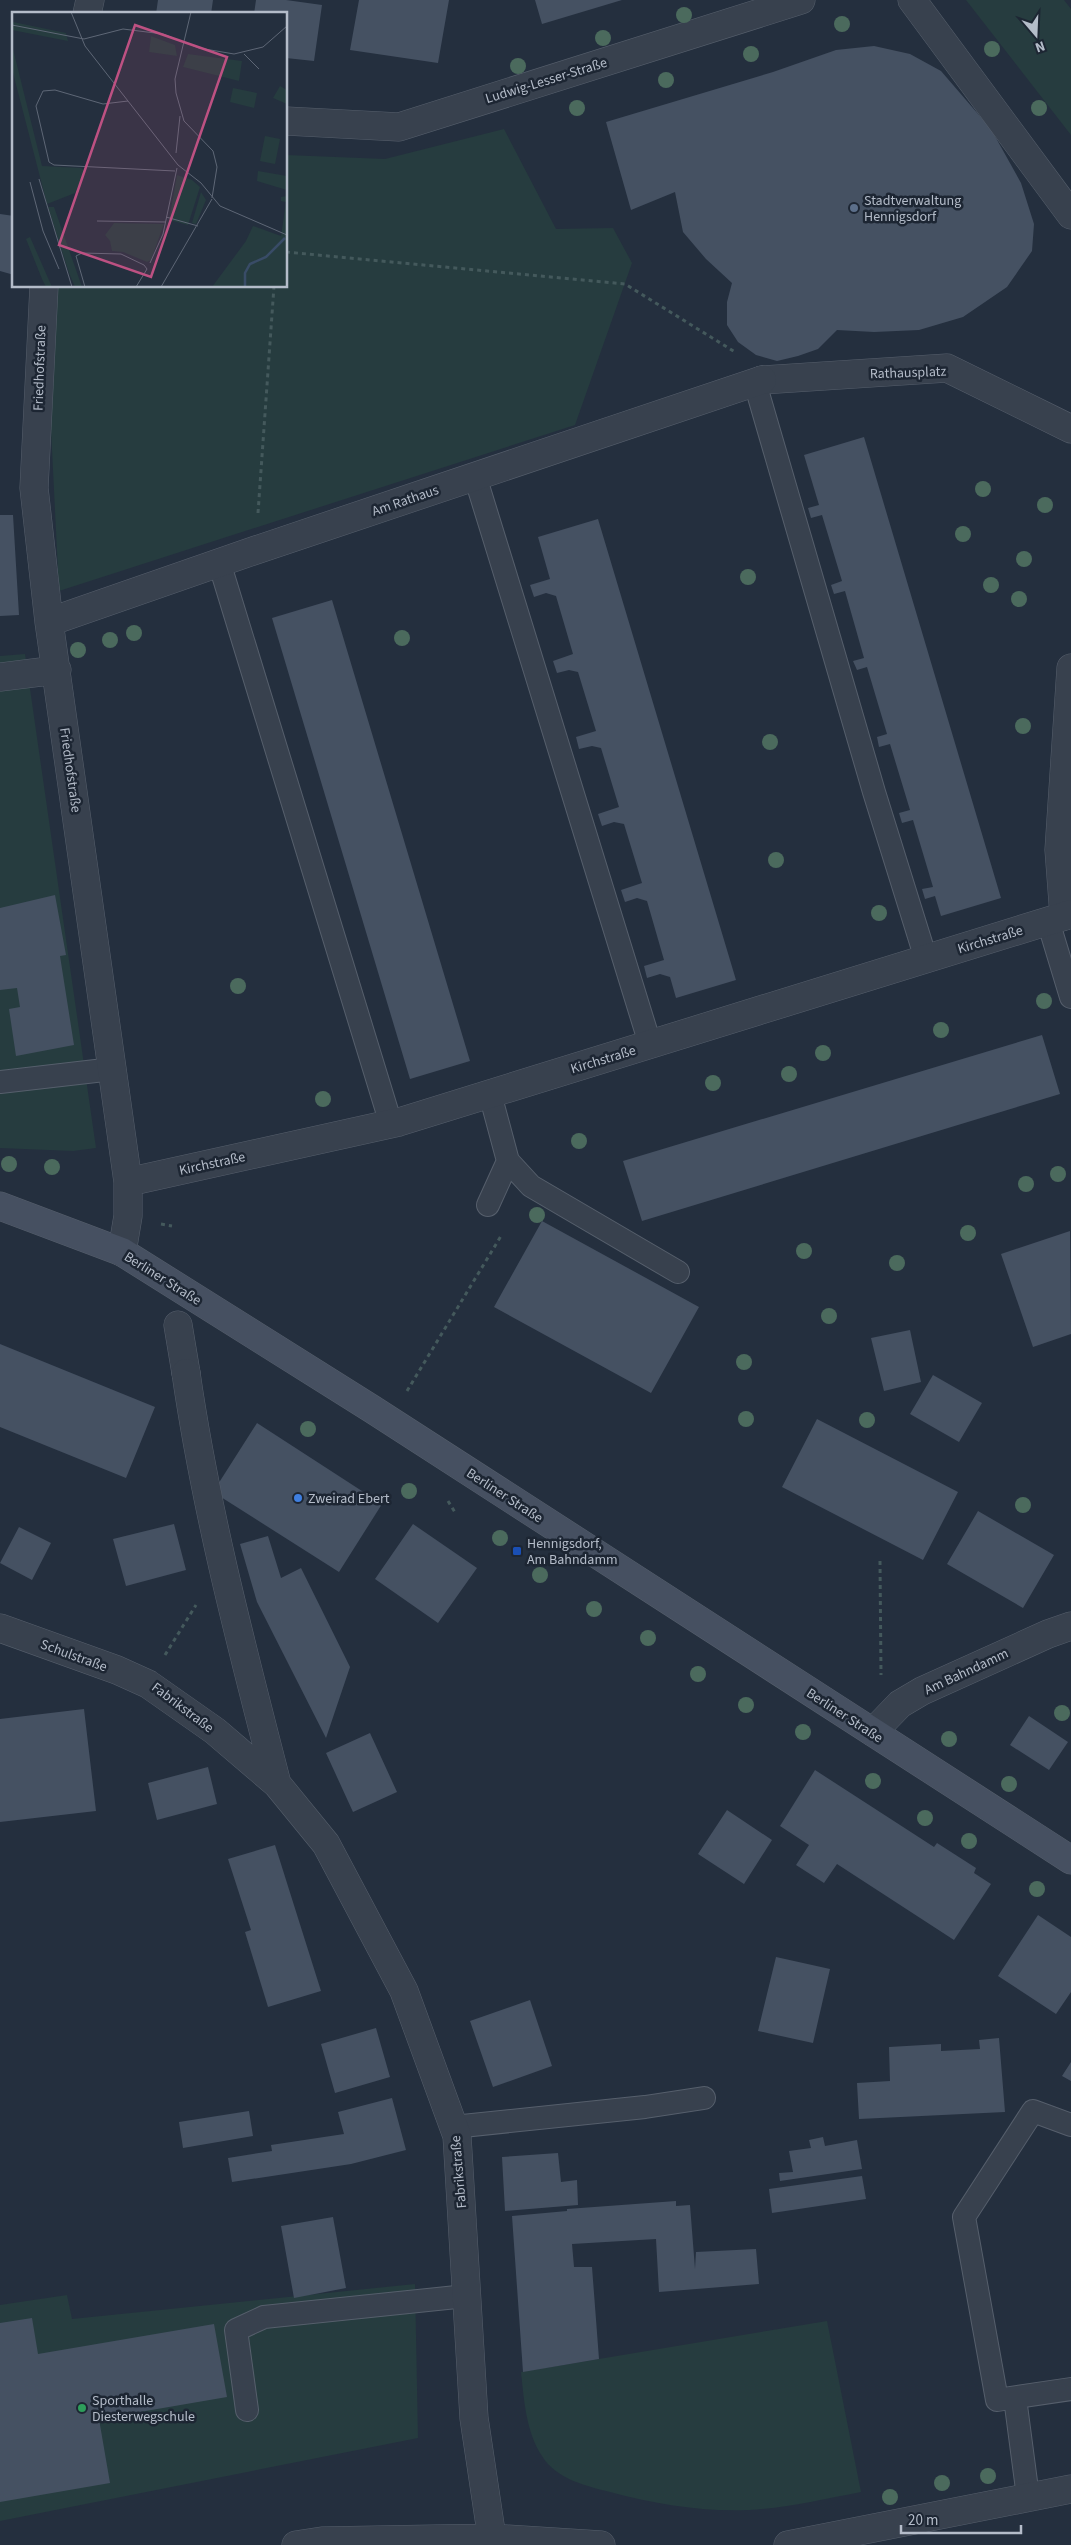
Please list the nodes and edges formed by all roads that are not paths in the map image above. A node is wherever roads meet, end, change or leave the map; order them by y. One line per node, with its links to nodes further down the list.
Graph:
1 (801, 0): 3 (street, Ludwig-Lesser-Straße)
2 (912, 0): 4 (street)
3 (288, 121)
4 (1071, 215)
5 (44, 288): 10 (street, Friedhofstraße)
6 (758, 381): 7 (street, Rathausplatz); 8 (street, Am Rathaus); 15 (lane)
7 (1071, 429)
8 (475, 476): 9 (street, Am Rathaus); 17 (lane)
9 (219, 562): 10 (street, Am Rathaus); 21 (lane)
10 (48, 622): 12 (street, Friedhofstraße)
11 (1071, 668): 14 (street)
12 (57, 670): 13 (street); 18 (street, Friedhofstraße)
13 (0, 677)
14 (1061, 917): 15 (street, Kirchstraße); 16 (lane)
15 (926, 959): 17 (street, Kirchstraße)
16 (1071, 997)
17 (650, 1044): 20 (street, Kirchstraße)
18 (113, 1070): 19 (lane); 23 (street, Friedhofstraße)
19 (0, 1082)
20 (490, 1094): 21 (street, Kirchstraße); 22 (lane)
21 (392, 1124): 23 (street, Kirchstraße)
22 (508, 1161): 24 (lane); 27 (lane)
23 (128, 1182): 26 (street, Friedhofstraße)
24 (488, 1205)
25 (0, 1206): 26 (main road, Berliner Straße)
26 (122, 1252): 32 (main road, Berliner Straße)
27 (678, 1272)
28 (178, 1325): 33 (street, Fabrikstraße)
29 (1071, 1626): 32 (street, Am Bahndamm)
30 (0, 1628): 31 (street, Schulstraße)
31 (148, 1684): 33 (street, Fabrikstraße)
32 (873, 1732): 34 (main road, Berliner Straße)
33 (277, 1784): 37 (street, Fabrikstraße)
34 (1071, 1860)
35 (704, 2098): 37 (lane)
36 (1071, 2125): 40 (lane)
37 (453, 2127): 38 (street, Fabrikstraße)
38 (466, 2296): 41 (lane); 44 (street, Fabrikstraße)
39 (1071, 2389): 40 (lane)
40 (1015, 2398): 43 (lane)
41 (247, 2410)
42 (1071, 2489): 43 (street)
43 (1028, 2497): 47 (street)
44 (492, 2542): 45 (street); 46 (street)
45 (296, 2545)
46 (601, 2545)
47 (788, 2545)

